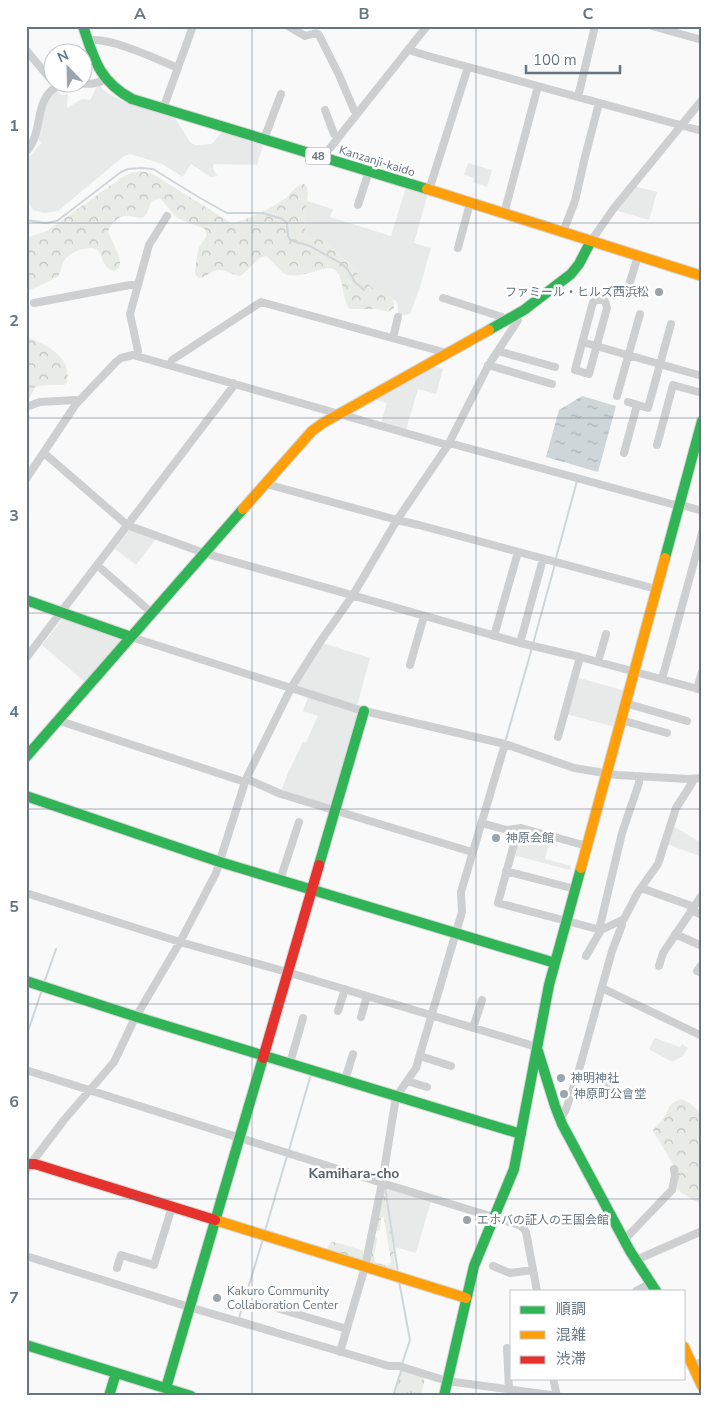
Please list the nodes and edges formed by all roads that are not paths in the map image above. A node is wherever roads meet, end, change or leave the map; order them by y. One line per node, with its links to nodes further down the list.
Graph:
1 (83, 26): 8 (street, Kanzanji-kaido / 48)
2 (193, 26): 12 (street)
3 (288, 26): 24 (street)
4 (427, 26): 9 (street)
5 (595, 26): 19 (street)
6 (652, 26): 7 (street)
7 (702, 40)
8 (88, 41): 12 (street); 14 (street, Kanzanji-kaido / 48)
9 (409, 48): 11 (street); 24 (street)
10 (26, 50): 13 (street)
11 (468, 67): 16 (street); 32 (street)
12 (178, 68): 22 (street)
13 (42, 69)
14 (105, 79): 15 (street); 22 (street, Kanzanji-kaido / 48)
15 (92, 84)
16 (538, 86): 19 (street); 35 (street)
17 (51, 92): 29 (street)
18 (281, 94): 28 (street)
19 (578, 97): 21 (street)
20 (702, 100): 25 (street)
21 (599, 103): 25 (street); 37 (street)
22 (163, 109): 28 (street, Kanzanji-kaido / 48)
23 (325, 110): 27 (street)
24 (357, 113): 27 (street)
25 (682, 125): 26 (street); 38 (street)
26 (702, 131)
27 (338, 137): 30 (street)
28 (264, 139): 30 (street, Kanzanji-kaido / 48)
29 (26, 152)
30 (324, 157): 31 (street, Kanzanji-kaido / 48)
31 (369, 171): 32 (street, Kanzanji-kaido / 48); 34 (street)
32 (429, 190): 33 (street, Kanzanji-kaido / 48)
33 (470, 203): 35 (street, Kanzanji-kaido / 48); 39 (street)
34 (358, 205)
35 (504, 214): 37 (street, Kanzanji-kaido / 48)
36 (167, 216): 42 (street)
37 (563, 232): 38 (street, Kanzanji-kaido / 48)
38 (591, 241): 40 (street, Kanzanji-kaido / 48); 47 (street)
39 (458, 248)
40 (638, 256): 41 (street, Kanzanji-kaido / 48); 43 (street)
41 (702, 276)
42 (138, 285): 45 (street); 55 (street)
43 (626, 295)
44 (443, 298): 49 (street)
45 (34, 303)
46 (640, 314): 56 (street)
47 (516, 316): 49 (street); 54 (street)
48 (398, 317): 51 (street)
49 (505, 322): 57 (street)
50 (670, 324): 58 (street)
51 (393, 338): 57 (street); 59 (street)
52 (582, 342): 53 (street); 53 (street); 53 (street)
53 (597, 346): 56 (street)
54 (498, 351): 60 (street); 61 (street)
55 (137, 355): 59 (street); 67 (street)
56 (628, 355): 58 (street); 66 (street)
57 (445, 356): 71 (street)
58 (660, 364): 62 (street); 69 (street)
59 (171, 365): 63 (street)
60 (488, 366): 64 (street); 73 (street)
61 (555, 367)
62 (702, 376)
63 (233, 383): 71 (street); 82 (street)
64 (552, 384)
65 (702, 393): 74 (street)
66 (617, 396)
67 (78, 402): 70 (street); 75 (street)
68 (628, 402): 69 (street)
69 (637, 405): 76 (street)
70 (26, 407)
71 (339, 414): 73 (street); 78 (street)
72 (702, 422): 79 (street)
73 (449, 444): 79 (street); 81 (street)
74 (657, 445)
75 (44, 453): 77 (street); 82 (street)
76 (624, 453)
77 (26, 479)
78 (267, 482): 81 (street); 85 (street)
79 (679, 505): 80 (street); 88 (street)
80 (702, 511)
81 (397, 520): 84 (street); 89 (street)
82 (127, 525): 85 (street); 87 (street)
83 (702, 533): 104 (street)
84 (518, 552): 86 (street); 95 (street)
85 (204, 553): 89 (street); 92 (street)
86 (543, 558): 88 (street); 97 (street)
87 (97, 565): 91 (street); 92 (street)
88 (656, 590): 102 (street)
89 (353, 595): 93 (street); 105 (street)
90 (26, 600): 91 (street)
91 (61, 612): 96 (street); 99 (street)
92 (152, 613): 96 (street)
93 (424, 616): 95 (street); 101 (street)
94 (606, 634): 100 (street)
95 (494, 636): 97 (street)
96 (131, 637): 105 (street); 109 (street)
97 (520, 643): 98 (street)
98 (580, 657): 100 (street); 113 (street)
99 (26, 658)
100 (598, 662): 102 (street)
101 (410, 665)
102 (634, 672): 104 (street); 107 (street)
103 (702, 672): 106 (street)
104 (662, 679): 106 (street)
105 (290, 688): 108 (street); 120 (street)
106 (699, 690)
107 (625, 704): 110 (street); 111 (street)
108 (364, 711): 114 (street); 122 (street)
109 (60, 719): 115 (street); 120 (street)
110 (621, 720): 112 (street); 116 (street)
111 (687, 721)
112 (667, 733)
113 (558, 737)
114 (505, 744): 116 (street); 124 (street)
115 (26, 757)
116 (606, 773): 117 (street); 126 (street)
117 (640, 776): 119 (street); 140 (street)
118 (702, 778): 119 (street)
119 (693, 779): 131 (street)
120 (246, 781): 122 (street); 128 (street)
121 (26, 796): 128 (street)
122 (335, 810): 127 (street); 132 (street)
123 (299, 822): 130 (street)
124 (481, 823): 125 (street); 127 (street)
125 (518, 829): 126 (street); 129 (street)
126 (586, 846): 133 (street)
127 (472, 852): 141 (street)
128 (220, 862): 130 (street); 143 (street)
129 (506, 871): 133 (street); 138 (street)
130 (280, 880): 132 (street)
131 (641, 888): 136 (street); 139 (street)
132 (312, 889): 141 (street); 149 (street)
133 (575, 889): 138 (street)
134 (26, 893): 143 (street)
135 (702, 895): 136 (street)
136 (692, 909): 137 (street); 142 (street)
137 (702, 915)
138 (566, 921): 140 (street); 146 (street)
139 (620, 921): 140 (street); 152 (street)
140 (600, 930): 145 (street)
141 (455, 933): 146 (street); 157 (street)
142 (675, 934): 144 (street); 148 (street)
143 (180, 942): 149 (street); 158 (street)
144 (702, 946)
145 (586, 956)
146 (555, 964): 163 (street)
147 (702, 964): 150 (street)
148 (659, 966)
149 (288, 972): 153 (street); 165 (street)
150 (702, 973)
151 (26, 981): 158 (street)
152 (602, 988): 162 (street); 170 (street)
153 (345, 989): 154 (street); 156 (street)
154 (367, 996): 157 (street); 159 (street)
155 (482, 1000): 161 (street)
156 (338, 1010)
157 (432, 1015): 161 (street); 166 (street)
158 (137, 1017): 165 (street); 175 (street)
159 (360, 1017)
160 (303, 1018): 167 (street)
161 (474, 1028): 163 (street)
162 (702, 1036)
163 (537, 1047): 177 (street); 178 (street)
164 (353, 1054): 171 (street)
165 (263, 1055): 167 (street); 179 (street)
166 (420, 1056): 168 (street); 172 (street)
167 (290, 1063): 171 (street)
168 (451, 1066)
169 (26, 1070): 175 (street)
170 (577, 1077): 173 (street); 177 (street)
171 (345, 1080): 176 (street)
172 (407, 1081): 174 (street); 176 (street)
173 (606, 1085)
174 (427, 1087)
175 (89, 1091): 179 (street); 180 (street)
176 (396, 1096): 178 (street); 182 (street)
177 (558, 1116): 187 (street)
178 (521, 1134): 184 (street)
179 (239, 1138): 182 (street); 185 (street)
180 (28, 1166): 183 (street)
181 (674, 1169): 187 (street)
182 (382, 1183): 184 (street); 191 (street)
183 (172, 1207): 185 (street); 192 (street)
184 (494, 1218): 193 (street); 197 (street)
185 (215, 1220): 191 (street); 199 (street)
186 (702, 1230): 189 (street)
187 (624, 1239): 189 (street)
188 (26, 1256): 199 (street)
189 (636, 1260): 194 (street)
190 (493, 1266): 193 (street)
191 (365, 1267): 197 (street); 200 (street)
192 (116, 1268)
193 (533, 1270): 195 (street)
194 (653, 1287): 196 (street)
195 (537, 1290)
196 (640, 1290)
197 (466, 1298): 207 (street)
198 (263, 1304): 200 (street)
199 (189, 1307): 204 (street); 211 (street)
200 (347, 1329): 204 (street)
201 (26, 1345): 206 (street)
202 (507, 1348): 210 (street)
203 (686, 1350): 205 (street)
204 (340, 1352): 207 (street)
205 (697, 1364): 209 (street)
206 (116, 1373): 211 (street); 213 (street)
207 (447, 1380): 210 (street); 215 (street)
208 (553, 1380): 212 (street)
209 (702, 1386)
210 (509, 1389): 212 (street)
211 (163, 1390): 214 (street)
212 (557, 1395)
213 (109, 1396)
214 (192, 1396)
215 (444, 1396)

